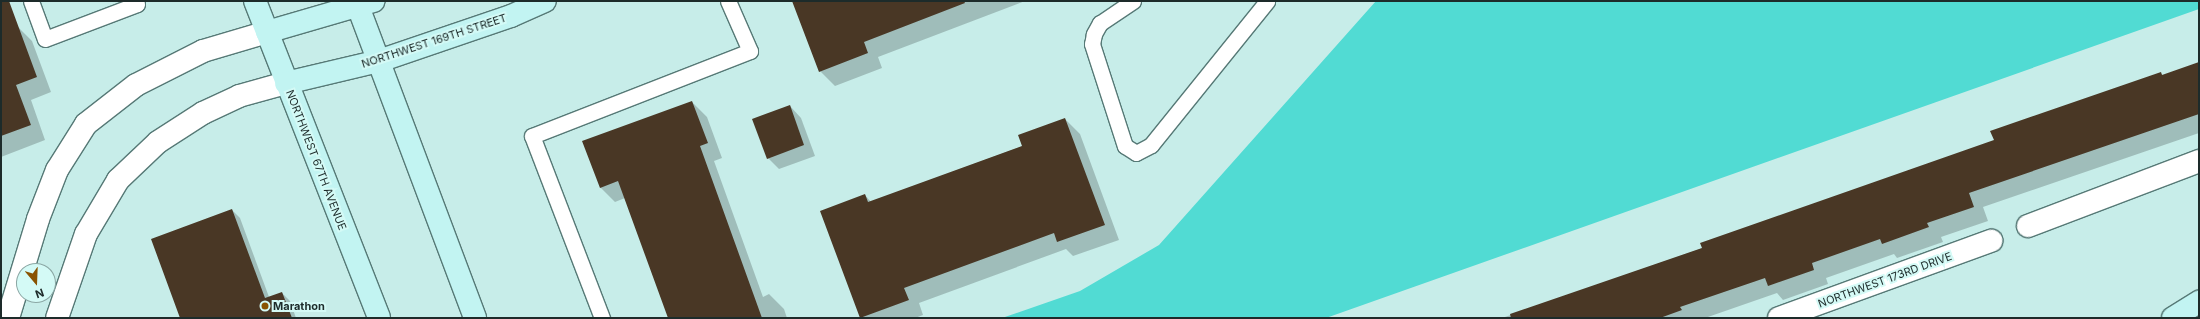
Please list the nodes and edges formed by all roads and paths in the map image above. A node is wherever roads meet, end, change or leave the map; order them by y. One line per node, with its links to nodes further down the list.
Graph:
1 (31, 1): 2 (lane)
2 (136, 1)
3 (254, 1): 9 (main road, NORTHWEST 67TH AVENUE)
4 (545, 1): 10 (main road, NORTHWEST 169TH STREET)
5 (728, 1): 20 (lane)
6 (1133, 1): 7 (lane)
7 (1267, 1)
8 (363, 3): 9 (main road); 10 (main road)
9 (267, 32): 11 (main road, NORTHWEST 67TH AVENUE); 16 (street)
10 (379, 60): 11 (main road, NORTHWEST 169TH STREET); 19 (main road)
11 (286, 83): 17 (street, NORTHWEST 169TH STREET); 18 (main road, NORTHWEST 67TH AVENUE)
12 (2199, 161): 13 (street)
13 (2028, 226)
14 (1991, 241): 21 (street, NORTHWEST 173RD DRIVE)
15 (2199, 302): 22 (main road)
16 (8, 318)
17 (57, 318)
18 (379, 318)
19 (475, 318)
20 (602, 318)
21 (1779, 318)
22 (2173, 318)

